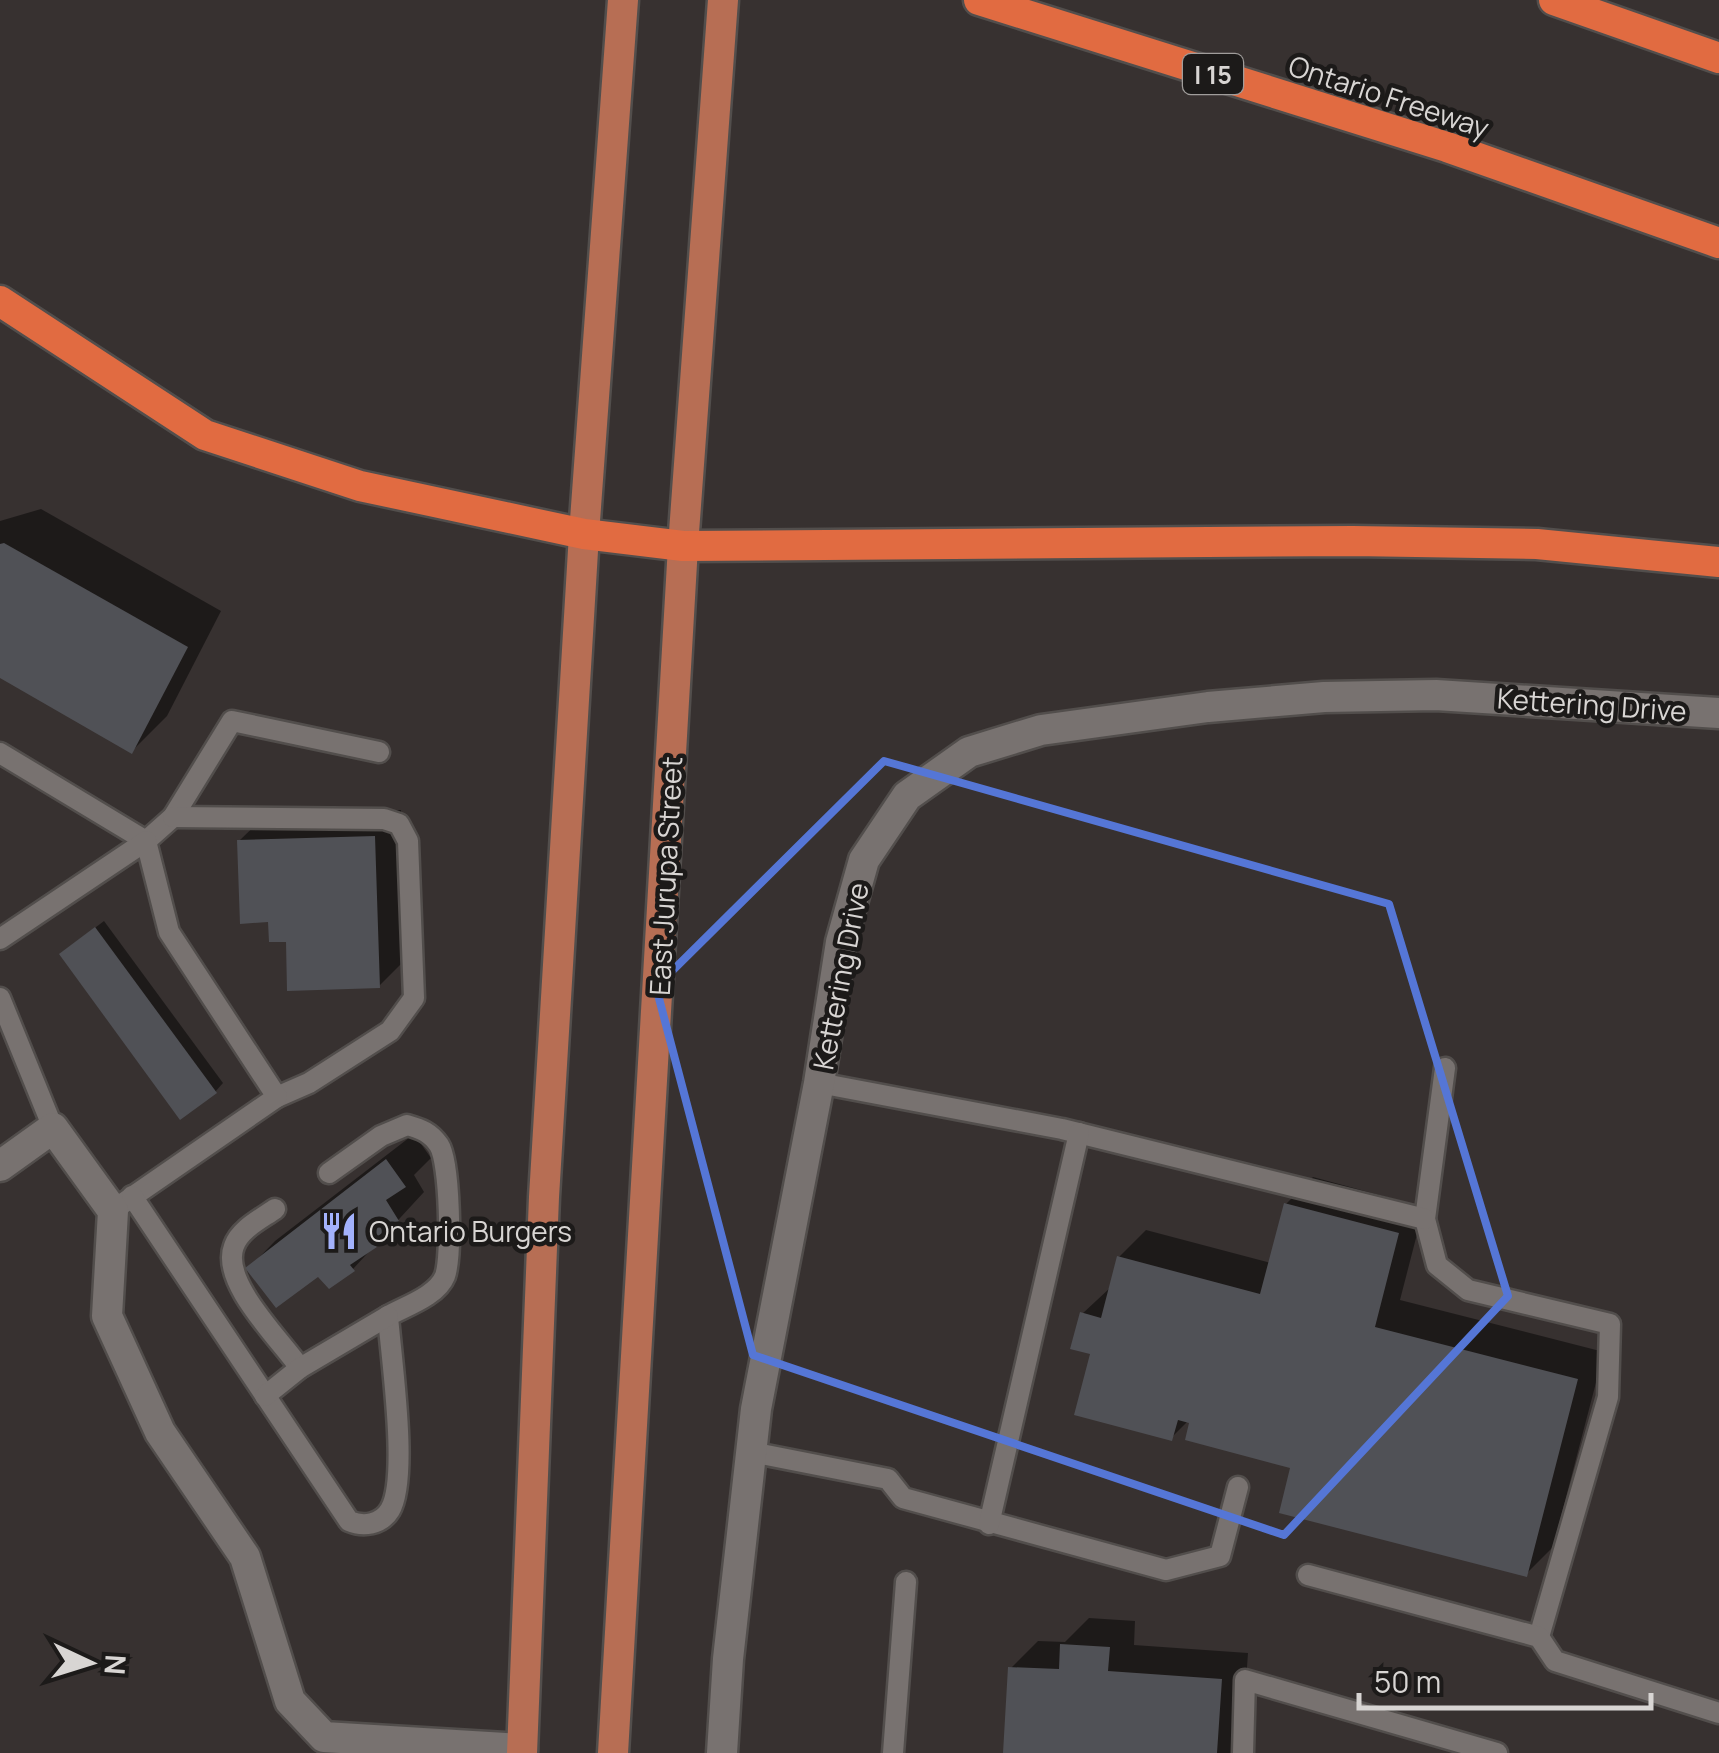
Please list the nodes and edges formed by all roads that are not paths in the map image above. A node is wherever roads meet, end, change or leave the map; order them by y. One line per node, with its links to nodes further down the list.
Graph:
1 (623, 0): 8 (main road)
2 (723, 0): 9 (main road, East Jurupa Street)
3 (980, 0): 6 (highway, Ontario Freeway / I 15)
4 (1554, 0): 5 (highway)
5 (1719, 58)
6 (1719, 243)
7 (0, 300): 8 (highway)
8 (584, 534): 9 (highway); 38 (main road)
9 (683, 546): 10 (highway); 39 (main road, East Jurupa Street)
10 (1719, 562)
11 (1719, 712): 19 (street, Kettering Drive)
12 (378, 752): 14 (lane)
13 (0, 753): 15 (lane)
14 (173, 817): 15 (lane); 20 (lane)
15 (146, 840): 16 (lane); 20 (lane)
16 (0, 939)
17 (0, 998): 21 (lane)
18 (1446, 1068): 27 (lane)
19 (818, 1083): 22 (lane); 31 (street, Kettering Drive)
20 (277, 1097): 25 (lane)
21 (53, 1128): 23 (street); 25 (street)
22 (1079, 1133): 27 (lane); 33 (lane)
23 (0, 1166)
24 (329, 1172): 28 (lane)
25 (122, 1204): 30 (lane); 38 (street)
26 (275, 1209): 29 (lane)
27 (1425, 1220): 36 (lane)
28 (388, 1316): 29 (lane); 30 (lane)
29 (300, 1368): 30 (lane)
30 (266, 1396)
31 (751, 1452): 33 (lane); 40 (street, Kettering Drive)
32 (1238, 1487): 33 (lane)
33 (988, 1524)
34 (1308, 1575): 36 (lane)
35 (906, 1582): 41 (lane)
36 (1539, 1637): 37 (lane)
37 (1718, 1710)
38 (522, 1751)
39 (613, 1753)
40 (722, 1753)
41 (893, 1753)
42 (1243, 1753): 43 (lane)
43 (1495, 1753)

